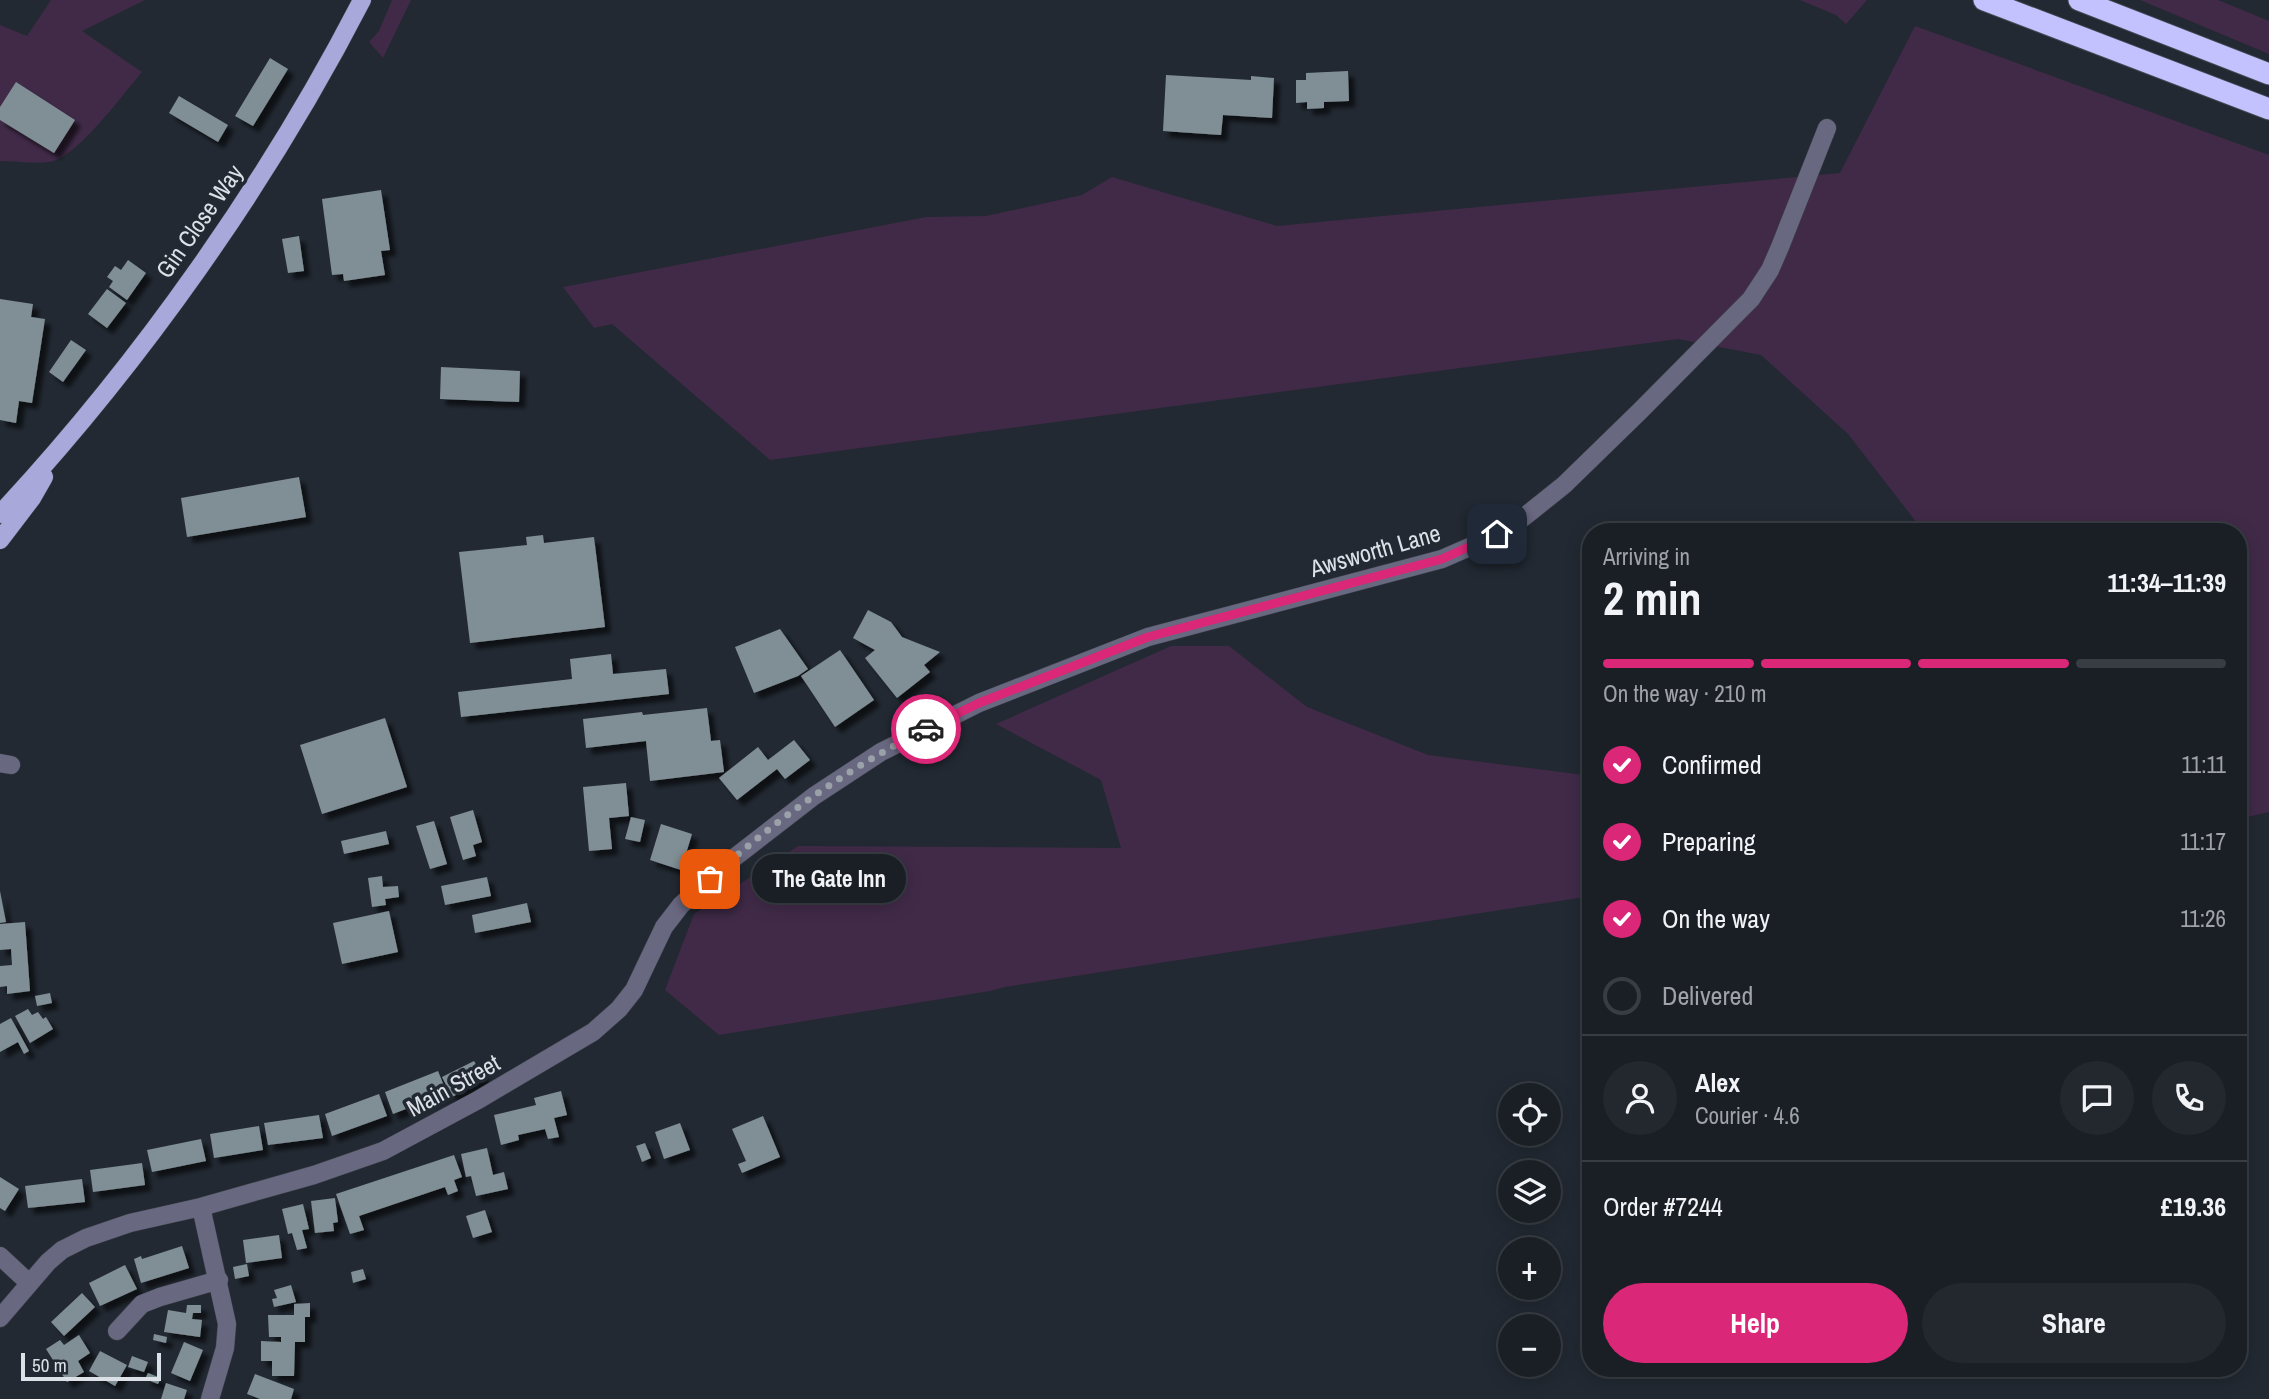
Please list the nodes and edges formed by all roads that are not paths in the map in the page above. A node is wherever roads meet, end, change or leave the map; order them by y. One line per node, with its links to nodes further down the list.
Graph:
1 (362, 0): 7 (main road, Gin Close Way)
2 (1984, 0): 5 (highway)
3 (2079, 0): 4 (highway)
4 (2269, 74)
5 (2269, 110)
6 (1827, 128): 10 (street, Awsworth Lane)
7 (55, 455): 8 (main road, Gin Close Way); 9 (main road, Gin Close Way)
8 (0, 514)
9 (0, 540)
10 (814, 796): 11 (street, Main Street)
11 (201, 1206): 13 (street); 14 (street, Main Street)
12 (0, 1256): 14 (street)
13 (219, 1280): 16 (street); 17 (street)
14 (29, 1283): 15 (street, Main Street)
15 (0, 1318)
16 (117, 1331)
17 (210, 1399)

